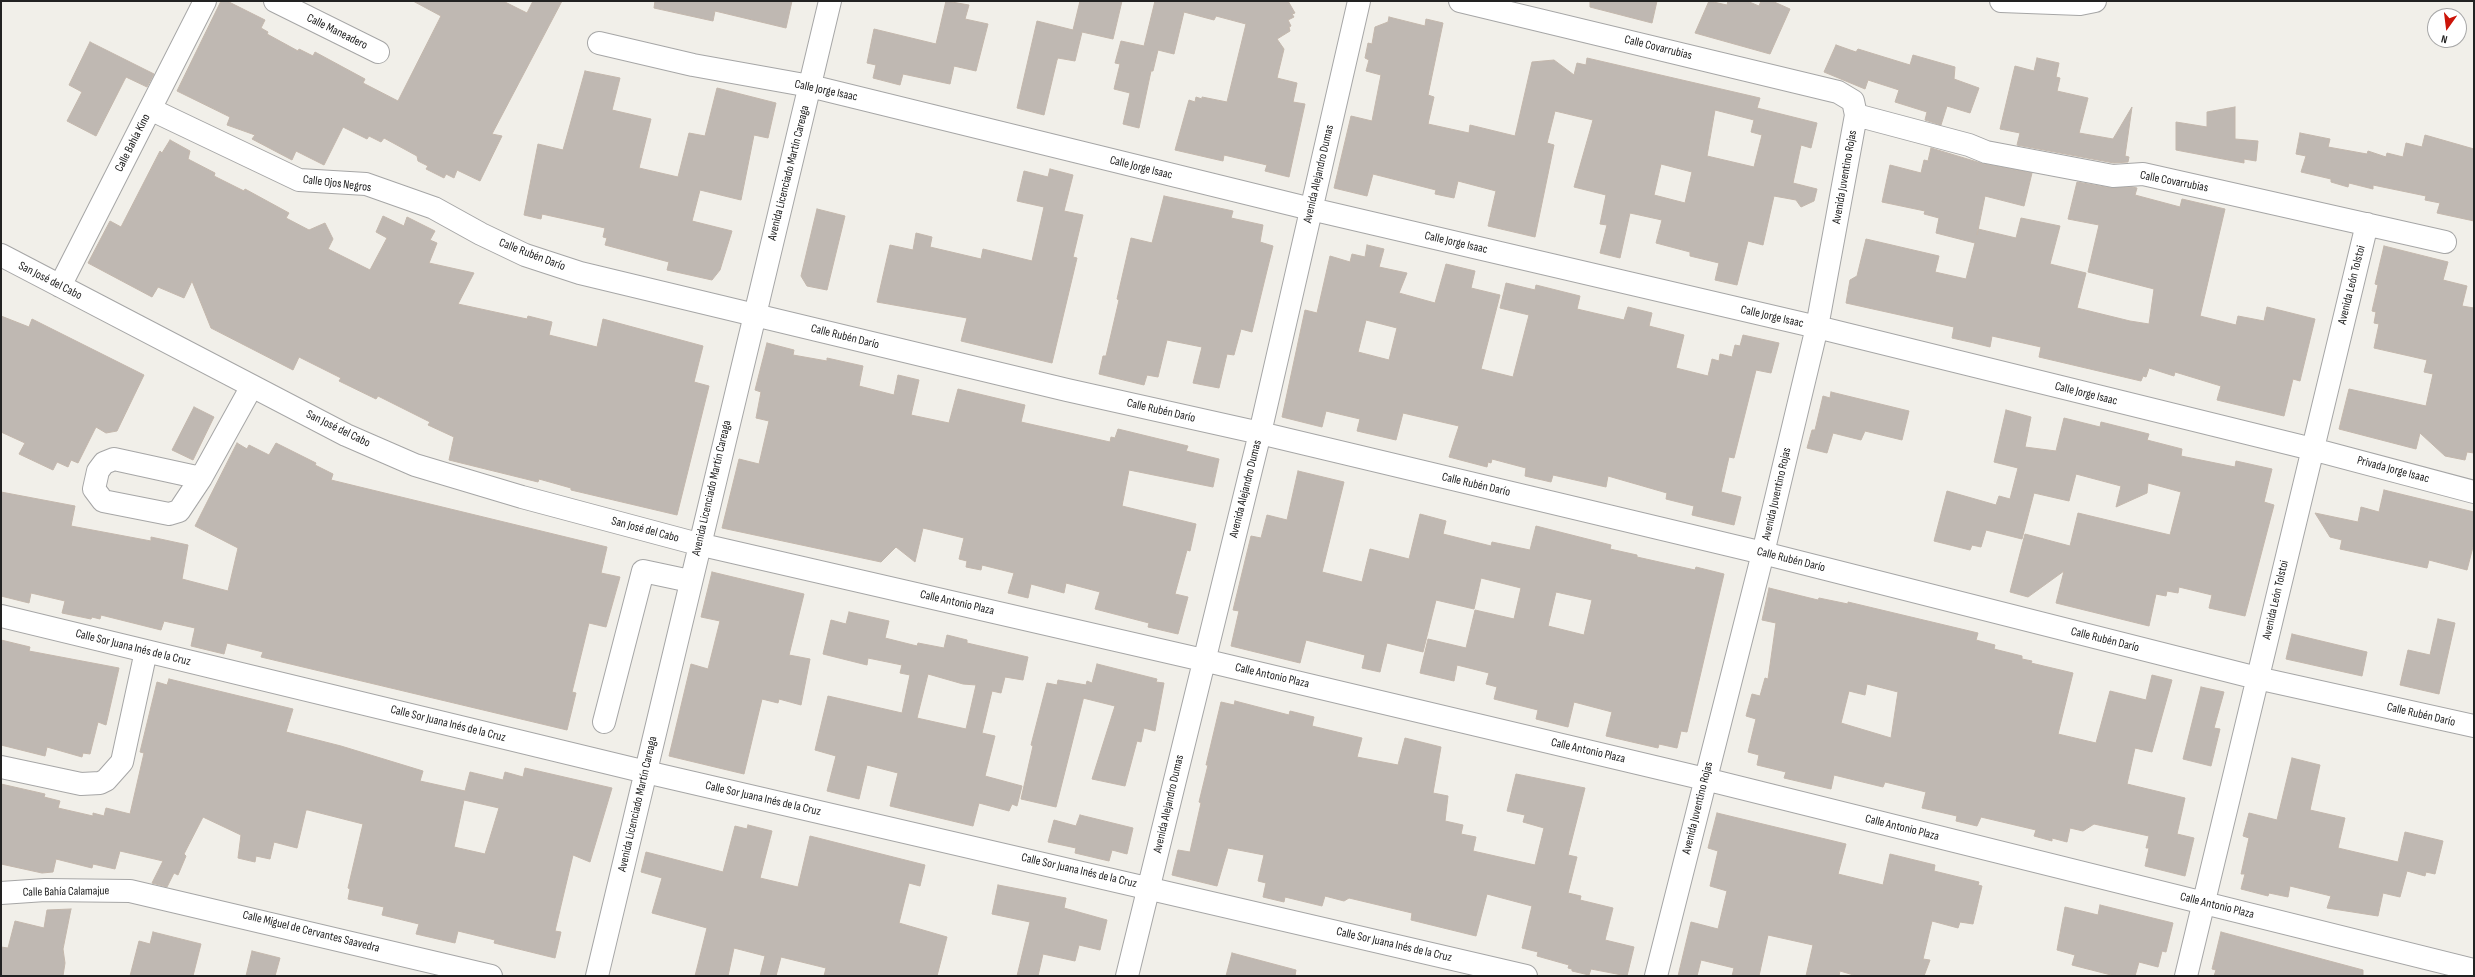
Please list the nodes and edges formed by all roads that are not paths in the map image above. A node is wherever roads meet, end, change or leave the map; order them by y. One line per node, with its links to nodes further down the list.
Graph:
1 (205, 1): 13 (street, Calle Bahía Kino)
2 (275, 1): 10 (street, Calle Maneadero)
3 (830, 1): 11 (street, Avenida Licenciado Martín Careaga)
4 (1359, 1): 14 (street, Avenida Alejandro Dumas)
5 (1460, 1): 8 (street, Calle Covarrubias)
6 (2001, 1): 7 (street)
7 (2095, 1)
8 (1522, 8): 12 (street, Calle Covarrubias)
9 (599, 43): 11 (street, Calle Jorge Isaac)
10 (378, 52)
11 (810, 86): 14 (street, Calle Jorge Isaac); 20 (street, Avenida Licenciado Martín Careaga)
12 (1854, 108): 15 (street, Calle Covarrubias); 21 (street, Avenida Juventino Rojas)
13 (150, 110): 16 (street, Calle Ojos Negros); 19 (street, Calle Bahía Kino)
14 (1311, 209): 21 (street, Calle Jorge Isaac); 23 (street, Avenida Alejandro Dumas)
15 (2367, 224): 17 (street, Calle Covarrubias); 24 (street, Avenida León Tolstoi)
16 (482, 234): 20 (street, Calle Rubén Darío)
17 (2445, 242)
18 (1, 255): 19 (street, San José del Cabo)
19 (60, 286): 22 (street, San José del Cabo)
20 (753, 315): 23 (street, Calle Rubén Darío); 27 (street, Avenida Licenciado Martín Careaga)
21 (1817, 327): 24 (street, Calle Jorge Isaac); 28 (street, Avenida Juventino Rojas)
22 (252, 386): 25 (street); 27 (street, San José del Cabo)
23 (1260, 433): 28 (street, Calle Rubén Darío); 32 (street, Avenida Alejandro Dumas)
24 (2312, 449): 26 (street, Privada Jorge Isaac); 33 (street, Avenida León Tolstoi)
25 (201, 478)
26 (2474, 492)
27 (698, 544): 29 (street, Avenida Licenciado Martín Careaga); 32 (street, Calle Antonio Plaza)
28 (1763, 553): 33 (street, Calle Rubén Darío); 38 (street, Avenida Juventino Rojas)
29 (690, 581): 34 (street); 37 (street, Avenida Licenciado Martín Careaga)
30 (1, 616): 31 (street, Calle Sor Juana Inés de la Cruz)
31 (146, 651): 36 (street); 37 (street, Calle Sor Juana Inés de la Cruz)
32 (1203, 660): 38 (street, Calle Antonio Plaza); 39 (street, Avenida Alejandro Dumas)
33 (2257, 678): 35 (street, Calle Rubén Darío); 42 (street, Avenida León Tolstoi)
34 (604, 722)
35 (2474, 726)
36 (1, 767)
37 (646, 772): 39 (street, Calle Sor Juana Inés de la Cruz); 45 (street, Avenida Licenciado Martín Careaga)
38 (1705, 779): 42 (street, Calle Antonio Plaza); 48 (street, Avenida Juventino Rojas)
39 (1149, 887): 46 (street, Avenida Alejandro Dumas); 47 (street, Calle Sor Juana Inés de la Cruz)
40 (130, 891): 41 (street, Calle Bahía Calamajue); 44 (street, Calle Miguel de Cervantes Saavedra)
41 (1, 894)
42 (2203, 903): 43 (street, Calle Antonio Plaza); 49 (street, Avenida León Tolstoi)
43 (2474, 970)
44 (491, 976)
45 (596, 976)
46 (1127, 976)
47 (1526, 976)
48 (1656, 976)
49 (2186, 976)

